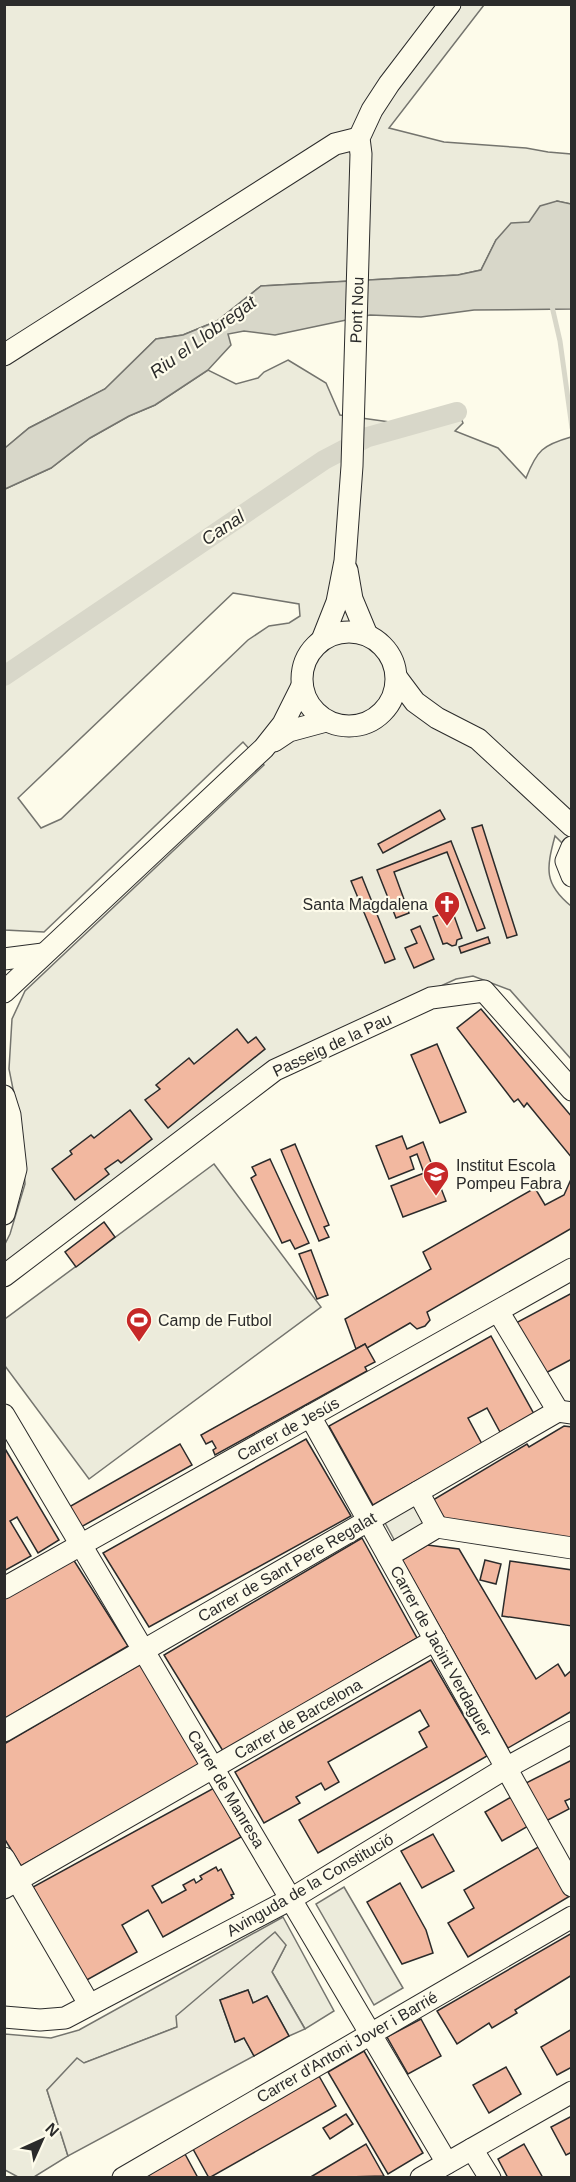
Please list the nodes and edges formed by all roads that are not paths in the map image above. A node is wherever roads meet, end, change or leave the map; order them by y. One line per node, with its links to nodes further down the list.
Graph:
1 (450, 4): 2 (street)
2 (360, 146): 3 (street); 4 (street, Pont Nou)
3 (4, 355)
4 (345, 561): 5 (street); 6 (street)
5 (367, 635): 6 (street); 7 (street)
6 (322, 640): 8 (street)
7 (397, 678): 9 (street); 10 (street)
8 (302, 686): 11 (street); 12 (street)
9 (376, 718): 10 (street); 11 (street)
10 (437, 718): 13 (street)
11 (327, 721): 12 (street)
12 (264, 748): 16 (street)
13 (572, 826)
14 (572, 847): 15 (street)
15 (572, 876)
16 (44, 954): 17 (street); 18 (street)
17 (4, 959)
18 (5, 995)
19 (572, 1090): 23 (street, Passeig de la Pau)
20 (4, 1096): 21 (street)
21 (4, 1214)
22 (572, 1269): 24 (street, Carrer de Jesús)
23 (4, 1276)
24 (498, 1311): 25 (street); 26 (street, Carrer de Jesús)
25 (565, 1412): 28 (street, Carrer de Sant Pere Regalat)
26 (310, 1416): 29 (street, Carrer de Jacint Verdaguer); 31 (street, Carrer de Jesús)
27 (6, 1419): 31 (street, Carrer de Manresa)
28 (418, 1492): 29 (street, Carrer de Sant Pere Regalat); 30 (street)
29 (368, 1520): 33 (street, Carrer de Jacint Verdaguer); 36 (street, Carrer de Sant Pere Regalat)
30 (437, 1527): 32 (street); 33 (street)
31 (81, 1545): 34 (street, Carrer de Jesús); 36 (street, Carrer de Manresa)
32 (572, 1548)
33 (388, 1556): 35 (street, Carrer de Jacint Verdaguer)
34 (4, 1588)
35 (435, 1640): 39 (street, Carrer de Barcelona); 40 (street, Carrer de Jacint Verdaguer)
36 (144, 1650): 37 (street, Carrer de Sant Pere Regalat); 39 (street, Carrer de Manresa)
37 (4, 1731)
38 (572, 1732): 40 (street, Avinguda de la Constitució)
39 (213, 1767): 42 (street, Carrer de Barcelona); 44 (street, Carrer de Manresa)
40 (506, 1767): 43 (street, Carrer de Jacint Verdaguer); 44 (street, Avinguda de la Constitució)
41 (4, 1858): 42 (street)
42 (11, 1884): 46 (street)
43 (572, 1886)
44 (291, 1899): 46 (street, Avinguda de la Constitució); 48 (street, Carrer de Manresa)
45 (572, 1917): 48 (street, Carrer d'Antoni Jover i Barrié)
46 (89, 2004): 47 (street, Avinguda de la Constitució)
47 (4, 2017)
48 (371, 2034): 51 (street, Carrer de Manresa); 52 (street, Carrer d'Antoni Jover i Barrié)
49 (572, 2092): 50 (street)
50 (472, 2149): 51 (street); 54 (street)
51 (447, 2163): 53 (street)
52 (123, 2178)
53 (422, 2178)
54 (489, 2178)

